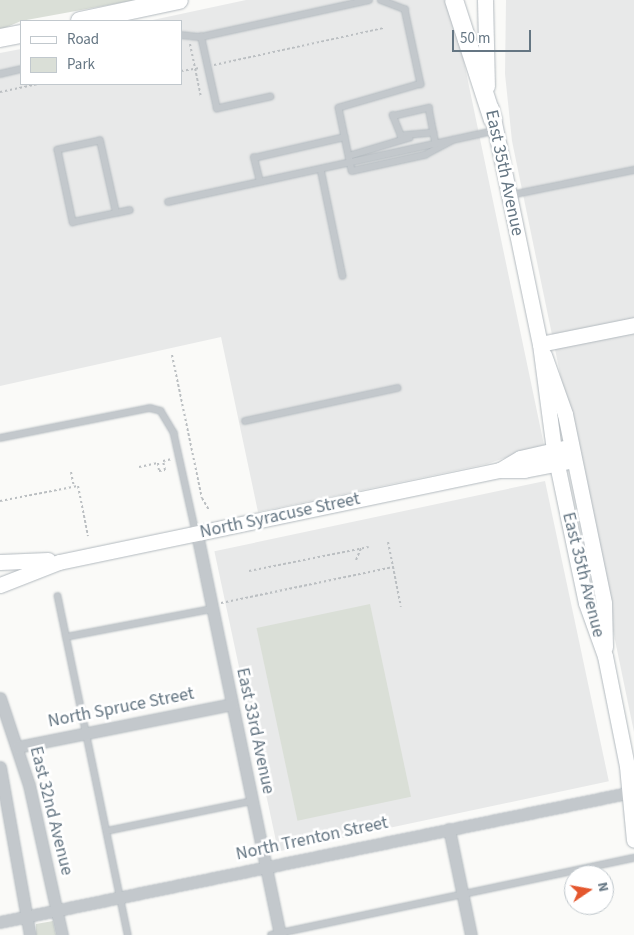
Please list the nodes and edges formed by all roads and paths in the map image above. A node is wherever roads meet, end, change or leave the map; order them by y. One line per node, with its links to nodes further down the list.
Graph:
1 (179, 0): 6 (main road)
2 (369, 0): 10 (lane)
3 (381, 0): 23 (lane)
4 (454, 0): 21 (main road)
5 (485, 0): 21 (street, East 35th Avenue)
6 (85, 20)
7 (383, 28): 12 (path)
8 (20, 34): 11 (main road)
9 (184, 34): 10 (lane); 13 (path)
10 (202, 37): 12 (lane)
11 (0, 38)
12 (208, 66): 13 (path); 20 (lane)
13 (195, 68): 15 (path); 19 (path)
14 (20, 69): 16 (lane)
15 (182, 71)
16 (0, 74)
17 (34, 85): 18 (path)
18 (0, 92)
19 (201, 97)
20 (271, 97)
21 (494, 126): 25 (lane); 32 (street, East 35th Avenue)
22 (434, 133): 24 (lane); 24 (lane); 26 (lane)
23 (345, 137): 27 (lane); 31 (lane)
24 (409, 138): 27 (lane)
25 (453, 140): 26 (lane); 28 (lane)
26 (436, 144): 28 (lane)
27 (349, 156): 28 (lane)
28 (350, 163): 29 (lane)
29 (321, 169): 31 (lane); 36 (lane)
30 (634, 170): 32 (lane)
31 (260, 182): 33 (lane)
32 (509, 196): 38 (street, East 35th Avenue)
33 (168, 202)
34 (130, 210): 35 (lane)
35 (116, 213): 35 (lane)
36 (343, 276)
37 (634, 325): 38 (street)
38 (540, 344): 43 (street, East 35th Avenue); 44 (street, East 35th Avenue)
39 (172, 355): 50 (path)
40 (397, 388): 41 (lane)
41 (244, 421)
42 (0, 438): 45 (lane)
43 (572, 453): 44 (street, North Syracuse Street); 66 (street, East 35th Avenue)
44 (555, 457): 51 (street, North Syracuse Street); 66 (street, East 35th Avenue)
45 (180, 458): 46 (path); 51 (lane)
46 (139, 467)
47 (71, 472): 48 (path)
48 (74, 487): 49 (path); 52 (path)
49 (0, 501)
50 (210, 510)
51 (196, 534): 58 (street, North Syracuse Street); 63 (street, East 33rd Avenue)
52 (88, 536)
53 (388, 542): 59 (path)
54 (369, 546): 55 (path)
55 (361, 548): 56 (path); 60 (path)
56 (356, 560)
57 (0, 562): 58 (street, North Syracuse Street)
58 (59, 562): 61 (street, North Syracuse Street)
59 (393, 568): 63 (path); 64 (path)
60 (249, 571)
61 (0, 585)
62 (58, 596): 65 (lane)
63 (212, 607): 65 (lane); 68 (street, East 33rd Avenue)
64 (401, 607)
65 (66, 637): 69 (lane)
66 (605, 656): 71 (street, East 35th Avenue)
67 (0, 698): 70 (street, East 32nd Avenue)
68 (232, 704): 69 (street, North Spruce Street); 74 (street, East 33rd Avenue)
69 (86, 733): 70 (street, North Spruce Street); 76 (lane)
70 (17, 747): 82 (street, East 32nd Avenue)
71 (631, 765): 73 (street, East 35th Avenue)
72 (0, 767): 83 (street)
73 (633, 794): 75 (street, North Trenton Street); 77 (street, East 35th Avenue)
74 (252, 801): 76 (lane); 79 (street, East 33rd Avenue)
75 (449, 829): 79 (street, North Trenton Street); 80 (street)
76 (107, 831): 81 (lane)
77 (634, 840)
78 (634, 858): 80 (lane)
79 (266, 867): 81 (street, North Trenton Street); 85 (street, East 33rd Avenue)
80 (462, 894): 85 (lane); 89 (street)
81 (120, 897): 82 (street, North Trenton Street); 88 (lane)
82 (57, 910): 83 (street, North Trenton Street); 87 (street, East 32nd Avenue)
83 (26, 917): 84 (street, North Trenton Street); 86 (street)
84 (0, 922)
85 (276, 934)
86 (30, 935)
87 (62, 935)
88 (128, 935)
89 (471, 935)

